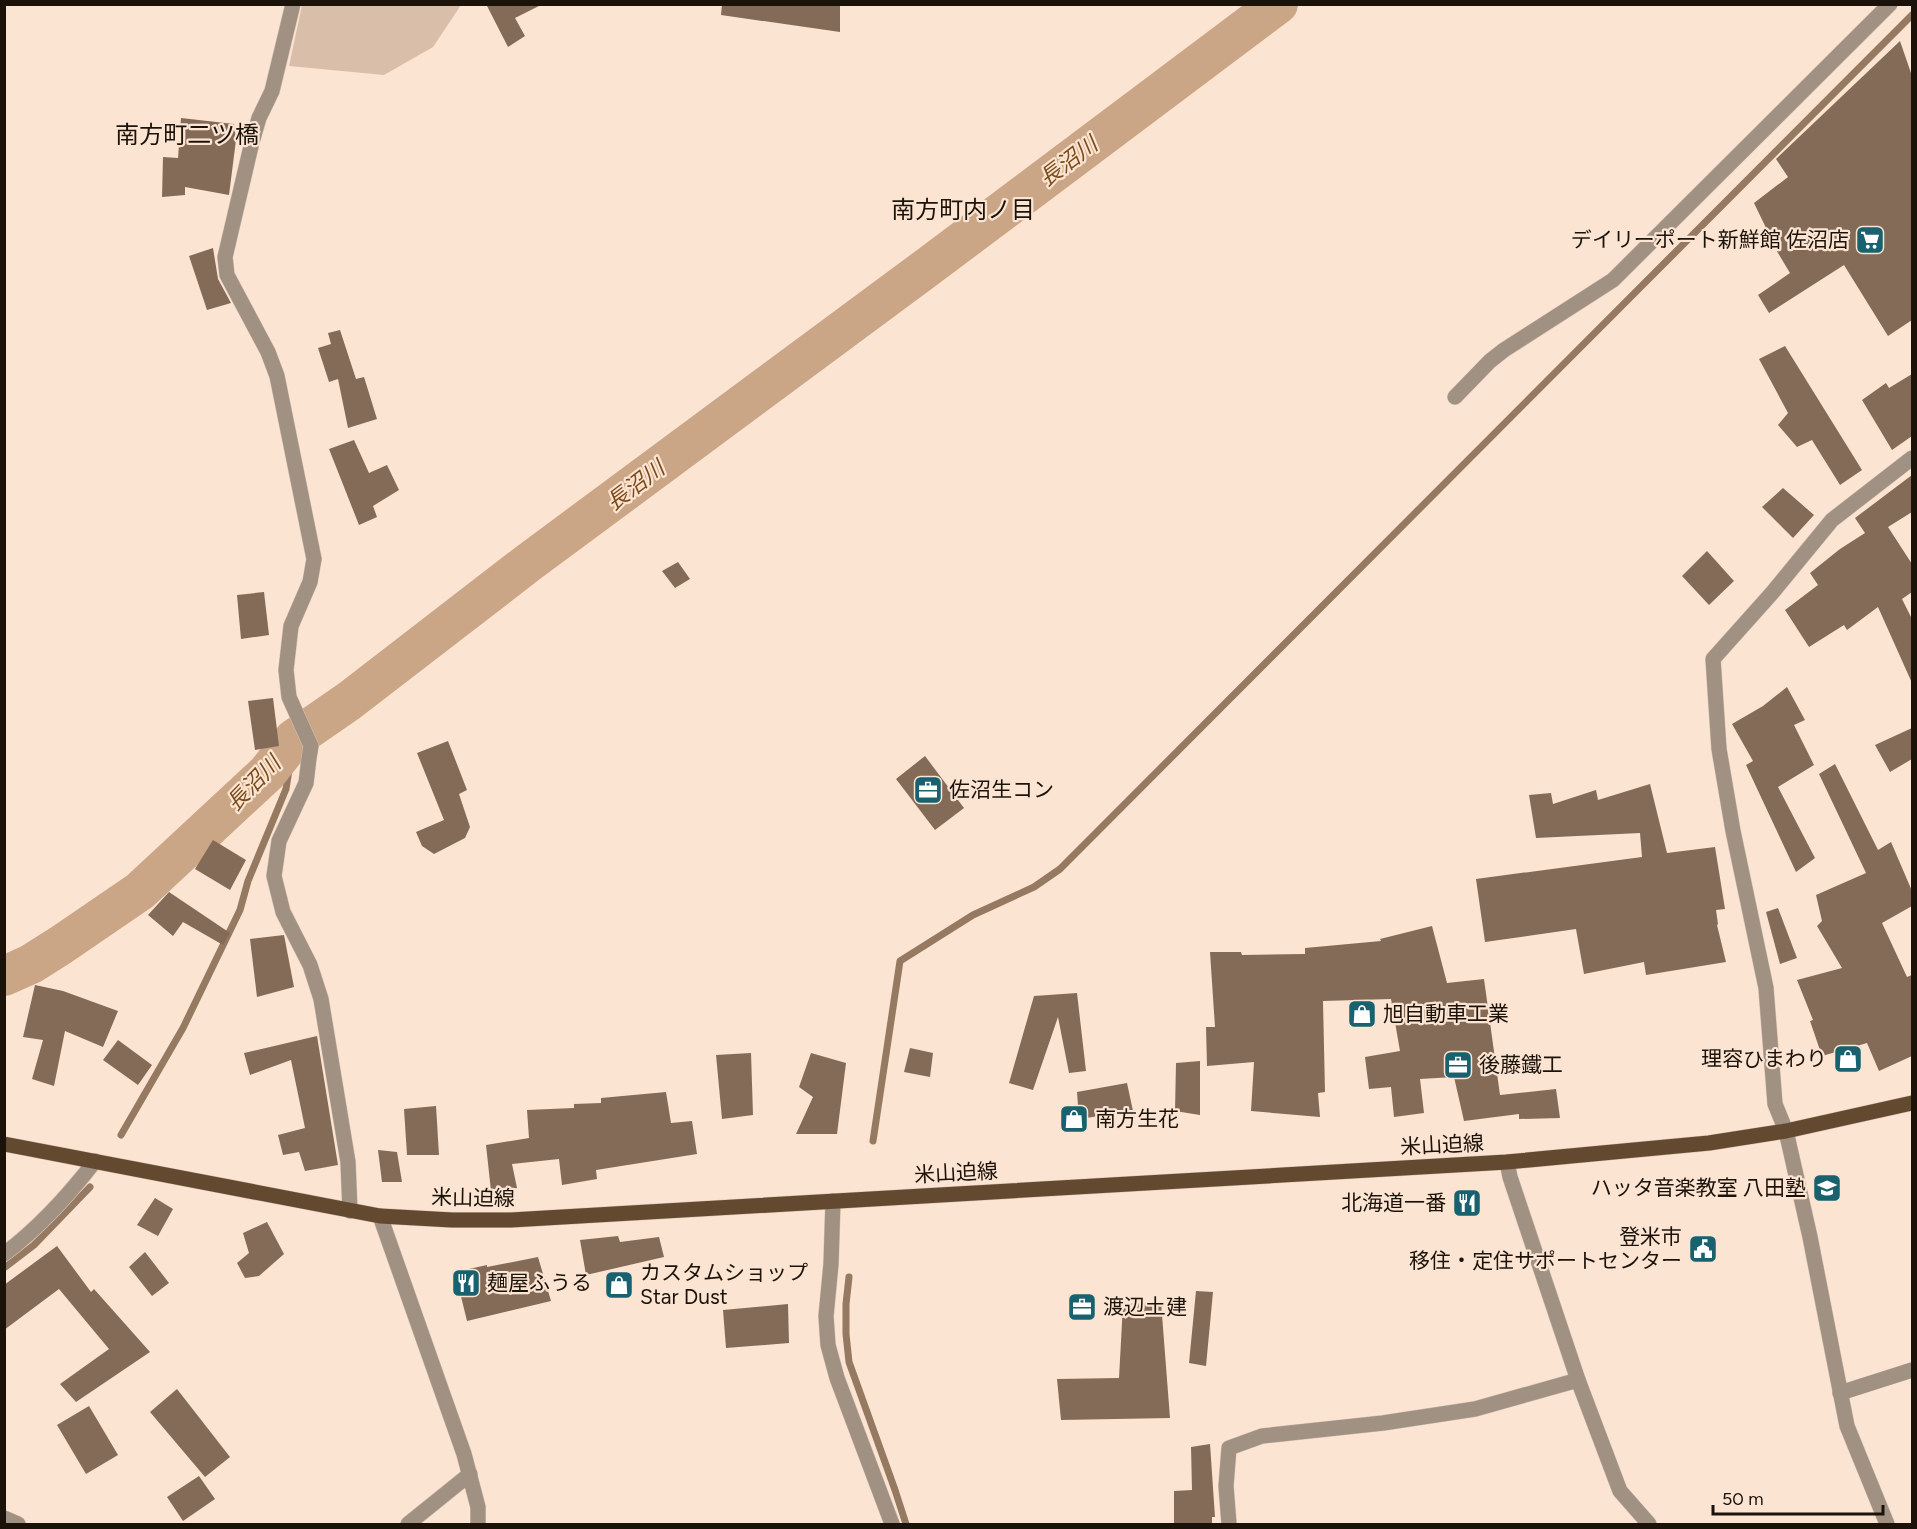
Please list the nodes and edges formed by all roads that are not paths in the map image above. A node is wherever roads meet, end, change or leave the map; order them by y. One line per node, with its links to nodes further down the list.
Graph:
1 (292, 4): 11 (street)
2 (1890, 4): 3 (street)
3 (1455, 397)
4 (1912, 458): 6 (street)
5 (1912, 1102): 6 (main road, 米山迫線)
6 (1786, 1131): 9 (main road, 米山迫線); 16 (street)
7 (4, 1144): 8 (main road, 米山迫線)
8 (95, 1161): 11 (main road, 米山迫線); 13 (street)
9 (1507, 1162): 10 (main road, 米山迫線); 15 (street)
10 (840, 1201): 12 (main road, 米山迫線); 22 (street)
11 (350, 1211): 12 (main road, 米山迫線)
12 (380, 1216): 17 (street)
13 (4, 1254)
14 (1912, 1370): 16 (street)
15 (1578, 1380): 23 (street); 24 (street)
16 (1840, 1394): 25 (street)
17 (470, 1474): 20 (street); 21 (street)
18 (4, 1518): 19 (street)
19 (18, 1524)
20 (408, 1524)
21 (478, 1524)
22 (892, 1524)
23 (1229, 1524)
24 (1649, 1524)
25 (1887, 1524)

